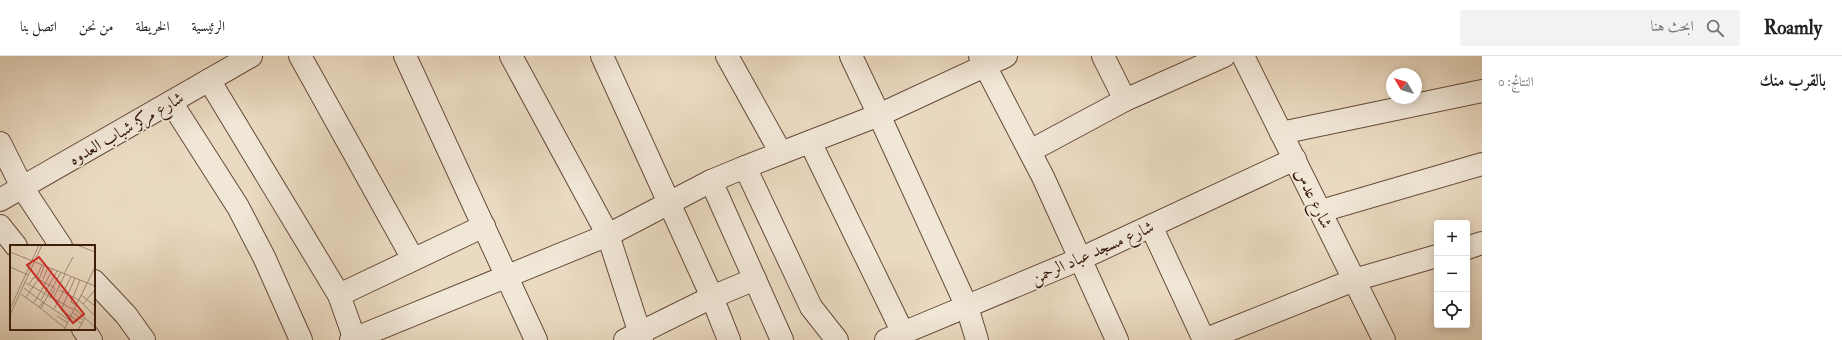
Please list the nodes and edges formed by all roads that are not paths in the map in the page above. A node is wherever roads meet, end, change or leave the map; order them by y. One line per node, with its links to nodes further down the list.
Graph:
1 (251, 56): 13 (street, شارع مركز شباب العدوه)
2 (300, 56): 39 (street)
3 (405, 56): 31 (street)
4 (602, 56): 28 (street)
5 (727, 56): 22 (street)
6 (851, 56): 17 (street)
7 (1006, 56): 12 (street)
8 (1103, 56): 15 (street)
9 (1224, 56): 15 (street)
10 (1243, 56): 18 (street, شارع عدس)
11 (516, 58): 33 (street)
12 (982, 61): 17 (street); 21 (street)
13 (209, 80): 16 (street, شارع مركز شباب العدوه); 45 (street)
14 (1482, 91): 18 (street)
15 (1125, 100): 21 (street)
16 (171, 102): 27 (street, شارع مركز شباب العدوه); 53 (street)
17 (880, 114): 19 (street); 47 (street)
18 (1282, 133): 23 (street, شارع عدس)
19 (810, 142): 22 (street); 49 (street)
20 (0, 143): 27 (street)
21 (1030, 152): 40 (street)
22 (781, 153): 25 (street)
23 (1295, 159): 29 (street, شارع عدس); 32 (street, شارع مسجد عباد الرحمن)
24 (1482, 164): 29 (street)
25 (745, 167): 26 (street); 58 (street)
26 (711, 181): 28 (street); 42 (street)
27 (12, 193): 36 (street)
28 (668, 204): 33 (street); 46 (street)
29 (1321, 211): 43 (street, شارع عدس)
30 (0, 226): 35 (street)
31 (484, 226): 39 (street); 41 (street)
32 (1151, 226): 40 (street, شارع مسجد عباد الرحمن); 61 (street)
33 (608, 235): 41 (street); 50 (street)
34 (1482, 244): 37 (street)
35 (15, 245)
36 (61, 245)
37 (1470, 247)
38 (1434, 257): 43 (street)
39 (413, 259): 45 (street)
40 (1080, 259): 47 (street, شارع مسجد عباد الرحمن); 60 (street)
41 (507, 277): 54 (street); 55 (street)
42 (755, 278): 46 (street); 57 (street)
43 (1354, 280): 61 (street); 62 (street, شارع عدس)
44 (95, 282): 52 (street)
45 (340, 295): 54 (street)
46 (712, 297): 50 (street); 56 (street)
47 (967, 307): 49 (street, شارع مسجد عباد الرحمن); 59 (street)
48 (84, 330): 51 (street)
49 (909, 335)
50 (636, 338)
51 (91, 340)
52 (144, 340)
53 (301, 340)
54 (353, 340)
55 (536, 340)
56 (730, 340)
57 (782, 340)
58 (837, 340)
59 (977, 340)
60 (1117, 340)
61 (1204, 340)
62 (1384, 340)

